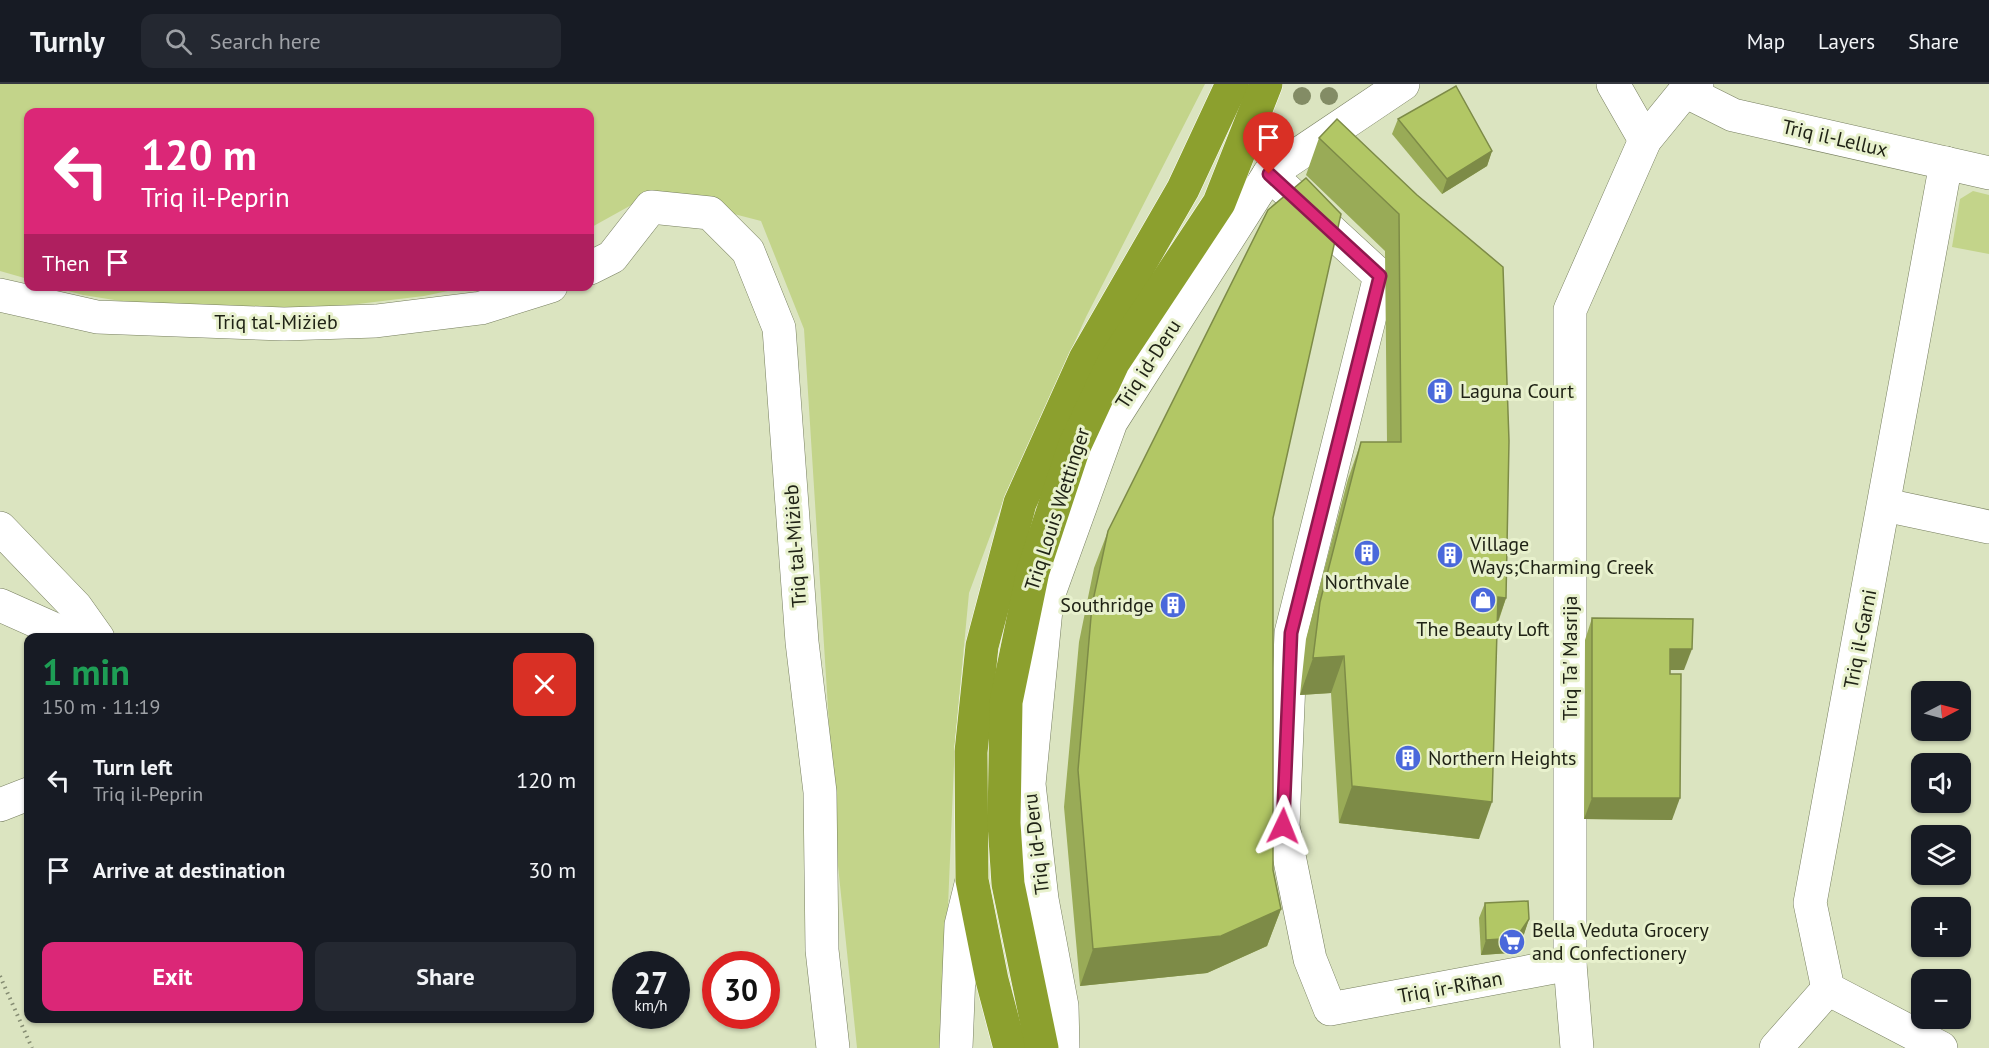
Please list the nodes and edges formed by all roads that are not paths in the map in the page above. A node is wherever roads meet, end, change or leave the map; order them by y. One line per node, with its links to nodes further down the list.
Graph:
1 (1232, 84): 21 (highway, Triq Louis Wettinger)
2 (1266, 84): 27 (highway, Triq Louis Wettinger)
3 (1403, 84): 9 (street, Triq id-Deru)
4 (1613, 84): 6 (street)
5 (1691, 88): 6 (street, Triq Ta' Masrija); 7 (street, Triq il-Lellux)
6 (1645, 140): 22 (street, Triq Ta' Masrija)
7 (1946, 163): 8 (street, Triq il-Lellux); 13 (street, Triq il-Garni)
8 (1989, 173)
9 (1269, 174): 22 (street, Triq ir-Riħan); 28 (street, Triq id-Deru)
10 (594, 266): 24 (street, Triq tal-Miżieb)
11 (534, 291): 12 (street, Triq tal-Miżieb)
12 (0, 296)
13 (1885, 505): 14 (street); 23 (street, Triq il-Garni)
14 (1989, 527)
15 (0, 528): 18 (street)
16 (0, 605): 17 (street)
17 (63, 633)
18 (94, 633)
19 (24, 796): 20 (street)
20 (0, 805)
21 (972, 880): 25 (street); 26 (highway, Triq Louis Wettinger)
22 (1570, 964): 29 (street, Triq Ta' Masrija)
23 (1828, 989): 30 (street); 31 (street)
24 (833, 1048)
25 (956, 1048)
26 (1011, 1048)
27 (1042, 1048)
28 (1063, 1048)
29 (1577, 1048)
30 (1776, 1048)
31 (1941, 1048)

